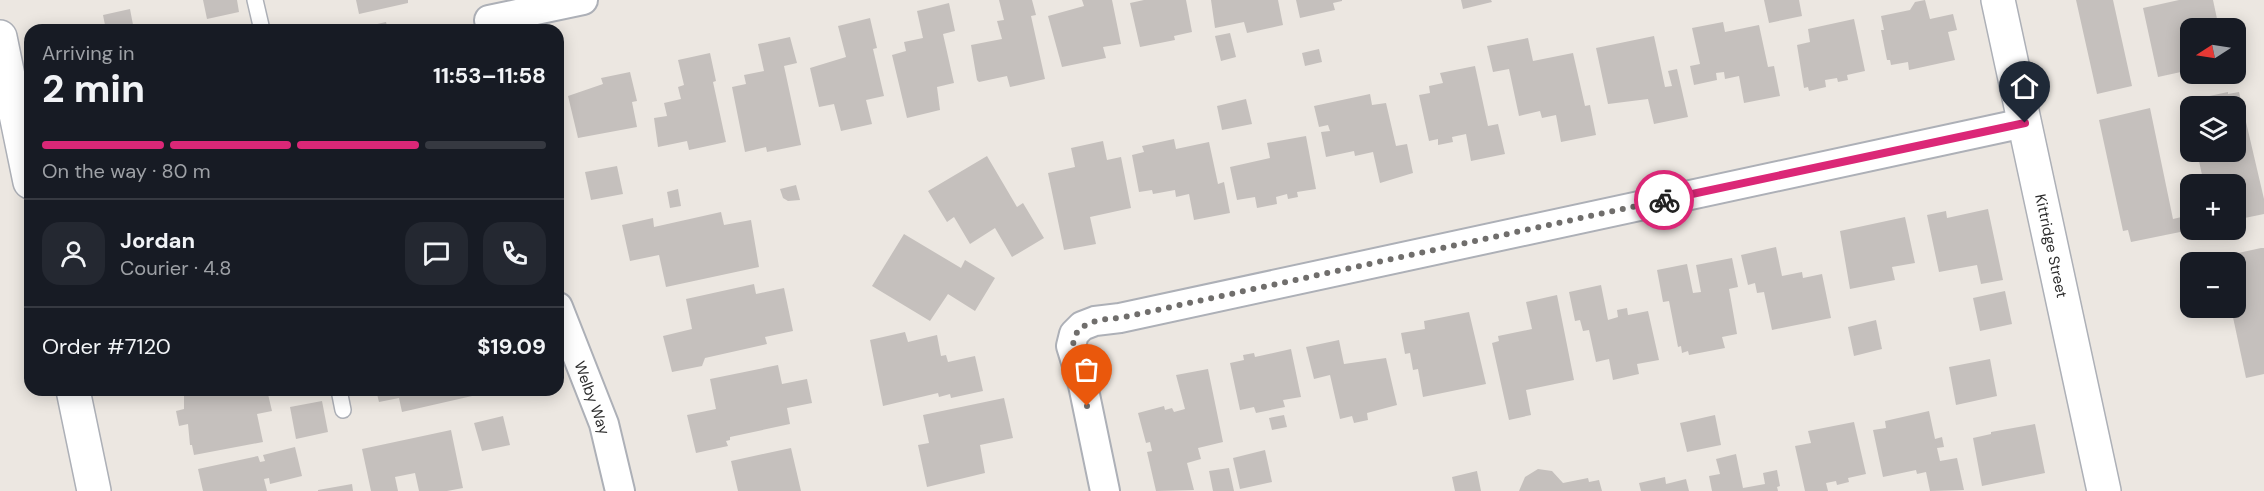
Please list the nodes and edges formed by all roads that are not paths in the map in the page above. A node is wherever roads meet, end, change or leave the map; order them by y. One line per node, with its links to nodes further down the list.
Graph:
1 (255, 0): 5 (lane)
2 (583, 0): 4 (street)
3 (1998, 0): 7 (street, Kittridge Street)
4 (489, 17)
5 (261, 24)
6 (0, 36): 8 (street)
7 (2025, 123): 15 (street); 16 (street, Kittridge Street)
8 (24, 153)
9 (564, 323): 14 (street, Welby Way)
10 (74, 396): 13 (street)
11 (340, 396): 12 (lane)
12 (343, 410)
13 (94, 491)
14 (620, 491)
15 (1105, 491)
16 (2104, 491)

